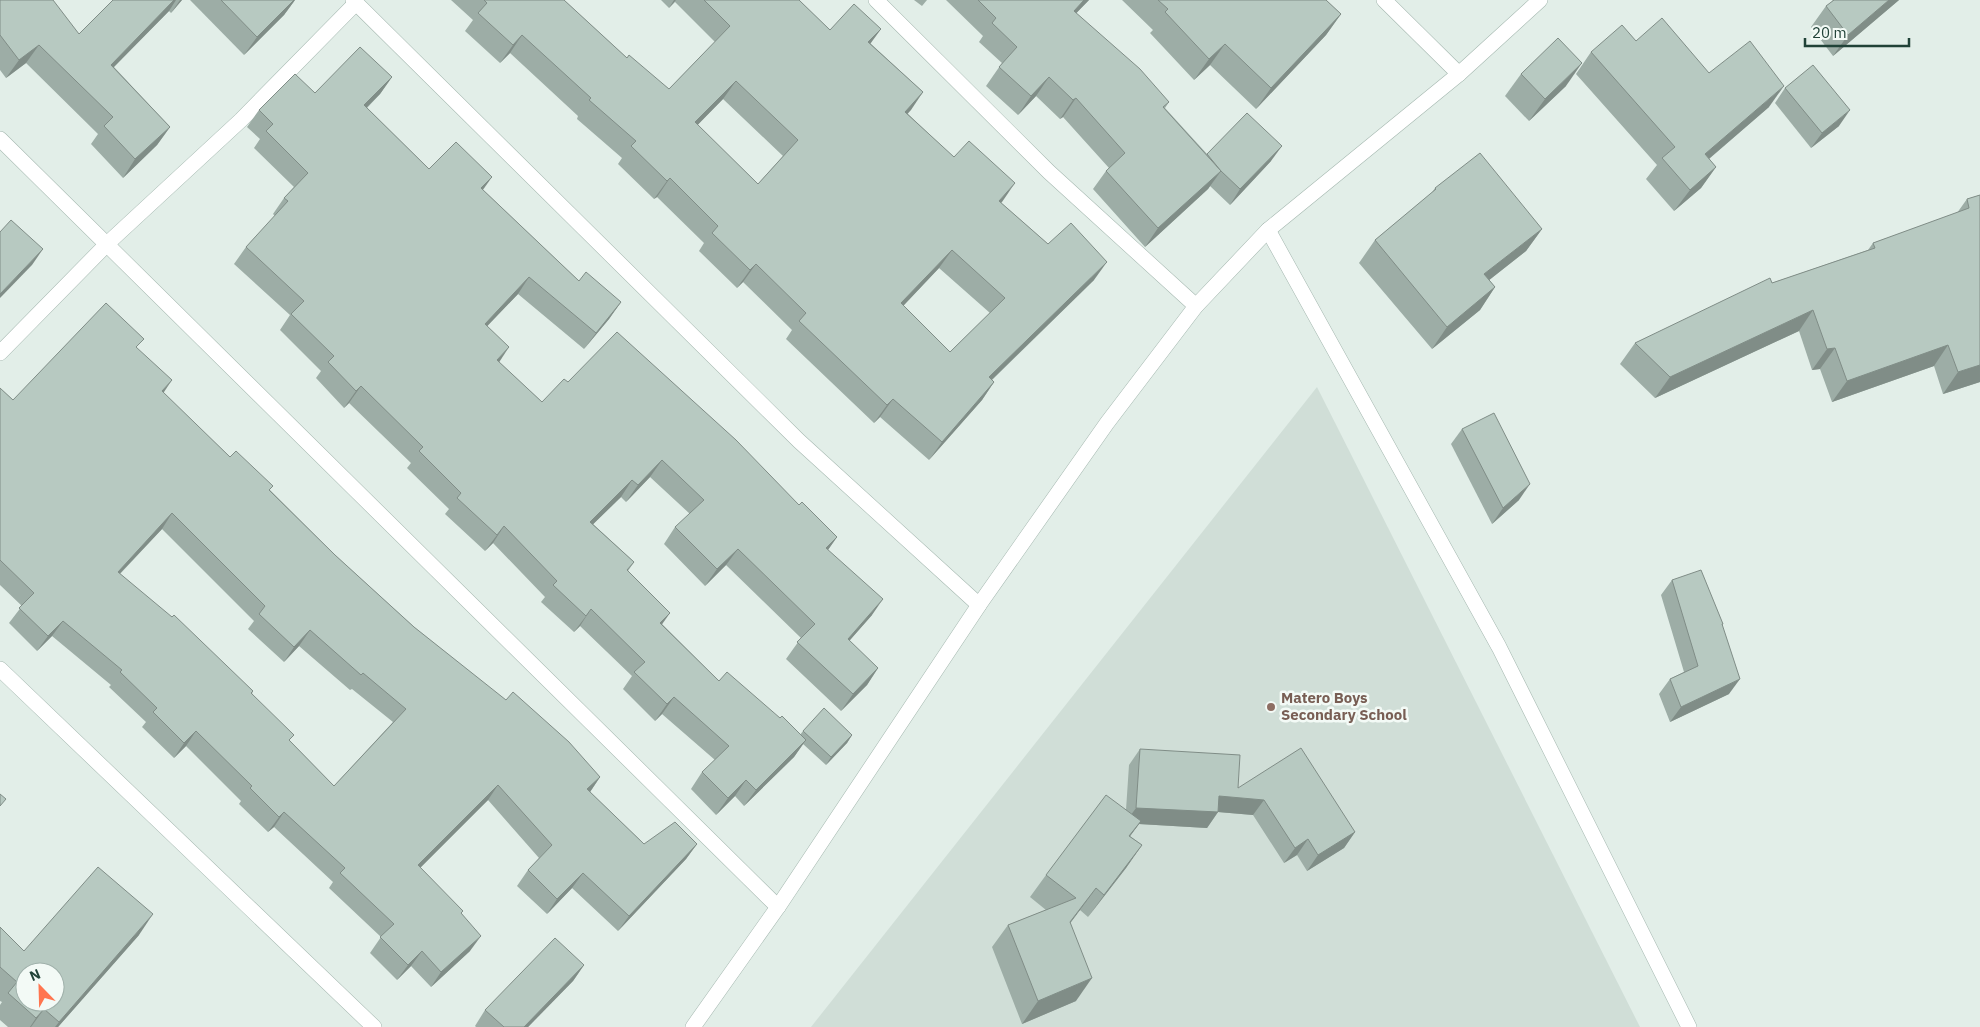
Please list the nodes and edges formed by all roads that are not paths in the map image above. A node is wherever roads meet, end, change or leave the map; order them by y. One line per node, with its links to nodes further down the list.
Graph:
1 (876, 0): 9 (street)
2 (1384, 0): 5 (street)
3 (1540, 0): 5 (street)
4 (354, 2): 8 (street); 11 (street)
5 (1459, 74): 7 (street)
6 (0, 139): 8 (street)
7 (1268, 230): 9 (street); 16 (street)
8 (108, 243): 10 (street); 13 (street)
9 (1196, 306): 11 (street)
10 (0, 353)
11 (979, 605): 13 (street)
12 (0, 669): 14 (street)
13 (778, 907): 15 (street)
14 (374, 1027)
15 (692, 1027)
16 (1689, 1027)

